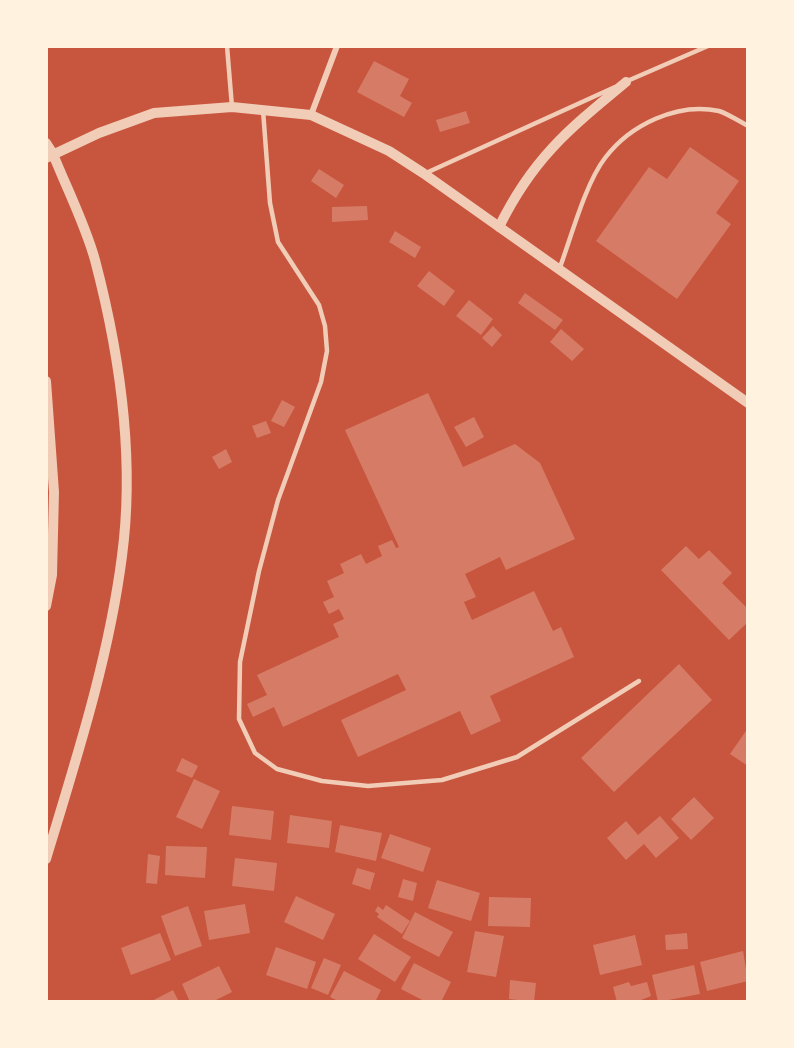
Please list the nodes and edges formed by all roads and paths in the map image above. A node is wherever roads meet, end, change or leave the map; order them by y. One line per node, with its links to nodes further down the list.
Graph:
1 (227, 46): 5 (lane)
2 (337, 46): 7 (street)
3 (708, 46): 4 (lane)
4 (626, 82): 11 (lane); 12 (street)
5 (232, 107): 6 (street); 10 (street)
6 (263, 110): 7 (street); 17 (lane)
7 (311, 115): 11 (street)
8 (747, 126): 13 (lane)
9 (46, 143): 10 (street)
10 (50, 156): 18 (street)
11 (423, 173): 12 (street)
12 (499, 227): 13 (street)
13 (559, 270): 15 (street)
14 (46, 381): 16 (street)
15 (747, 403)
16 (46, 606)
17 (639, 681)
18 (46, 859)

